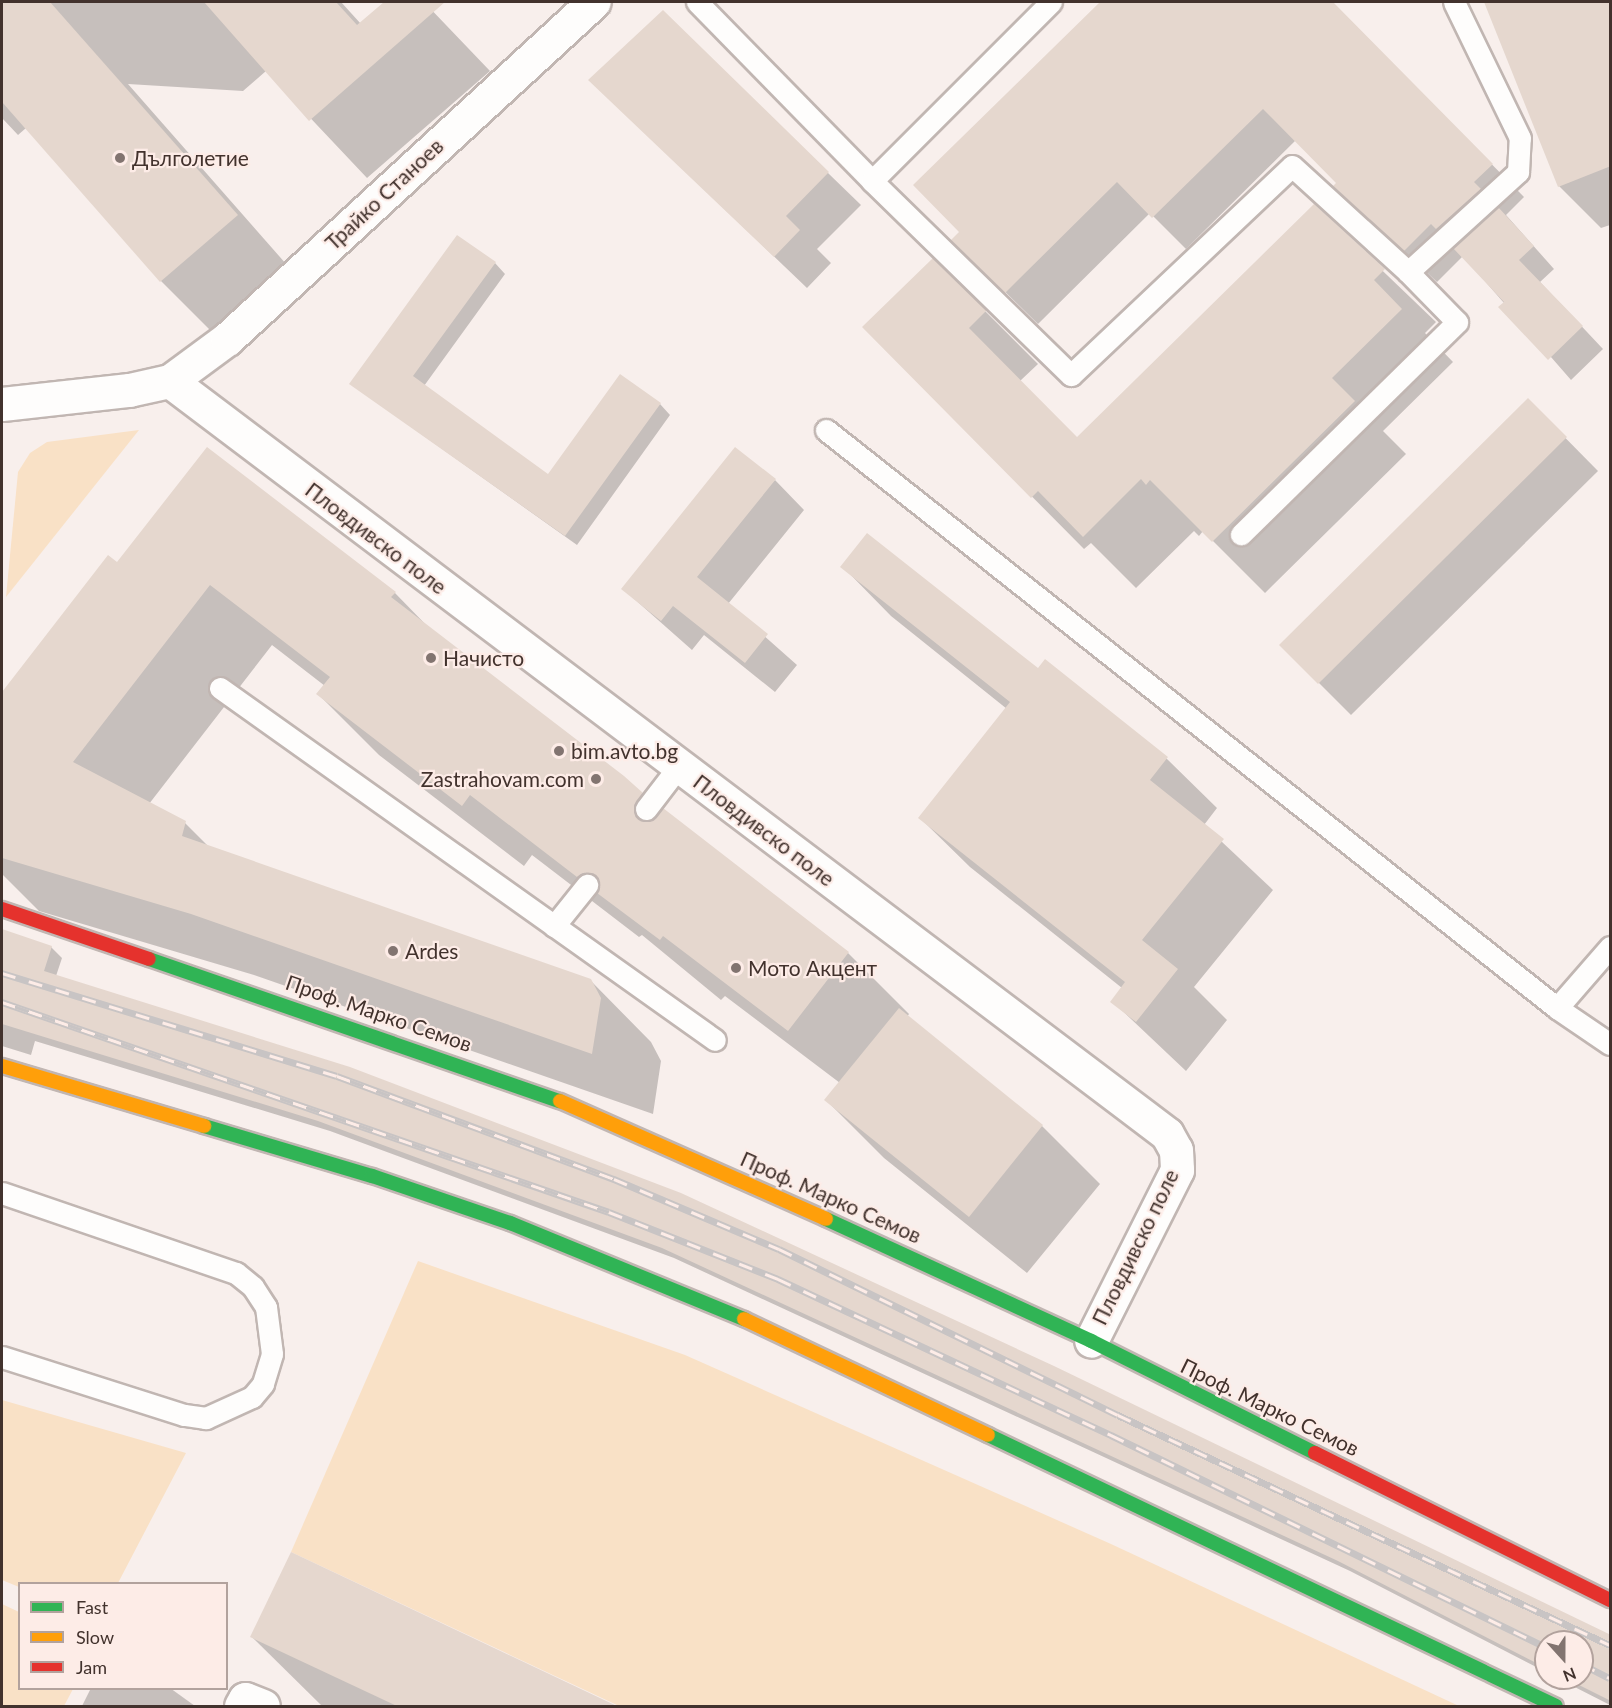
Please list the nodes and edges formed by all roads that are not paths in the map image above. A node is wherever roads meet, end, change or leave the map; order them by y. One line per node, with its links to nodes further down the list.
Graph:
1 (594, 2): 7 (street, Трайко Станоев)
2 (697, 2): 5 (lane)
3 (1051, 2): 5 (lane)
4 (1454, 2): 6 (lane)
5 (872, 182): 6 (lane)
6 (1408, 272): 10 (lane)
7 (170, 381): 8 (street); 12 (street, Пловдивско поле)
8 (2, 404)
9 (826, 430): 18 (lane)
10 (1241, 534)
11 (220, 688): 16 (lane)
12 (680, 766): 13 (lane); 23 (street, Пловдивско поле)
13 (646, 809)
14 (587, 885): 16 (lane)
15 (2, 909): 23 (main road, Проф. Марко Семов)
16 (554, 926): 19 (lane)
17 (1611, 947): 18 (lane)
18 (1557, 1008): 20 (lane)
19 (715, 1040)
20 (1611, 1044)
21 (2, 1066): 28 (main road)
22 (2, 1193): 24 (lane)
23 (1091, 1341): 25 (main road, Проф. Марко Семов)
24 (2, 1357)
25 (1611, 1600)
26 (241, 1707): 27 (street)
27 (263, 1707)
28 (1556, 1707)

